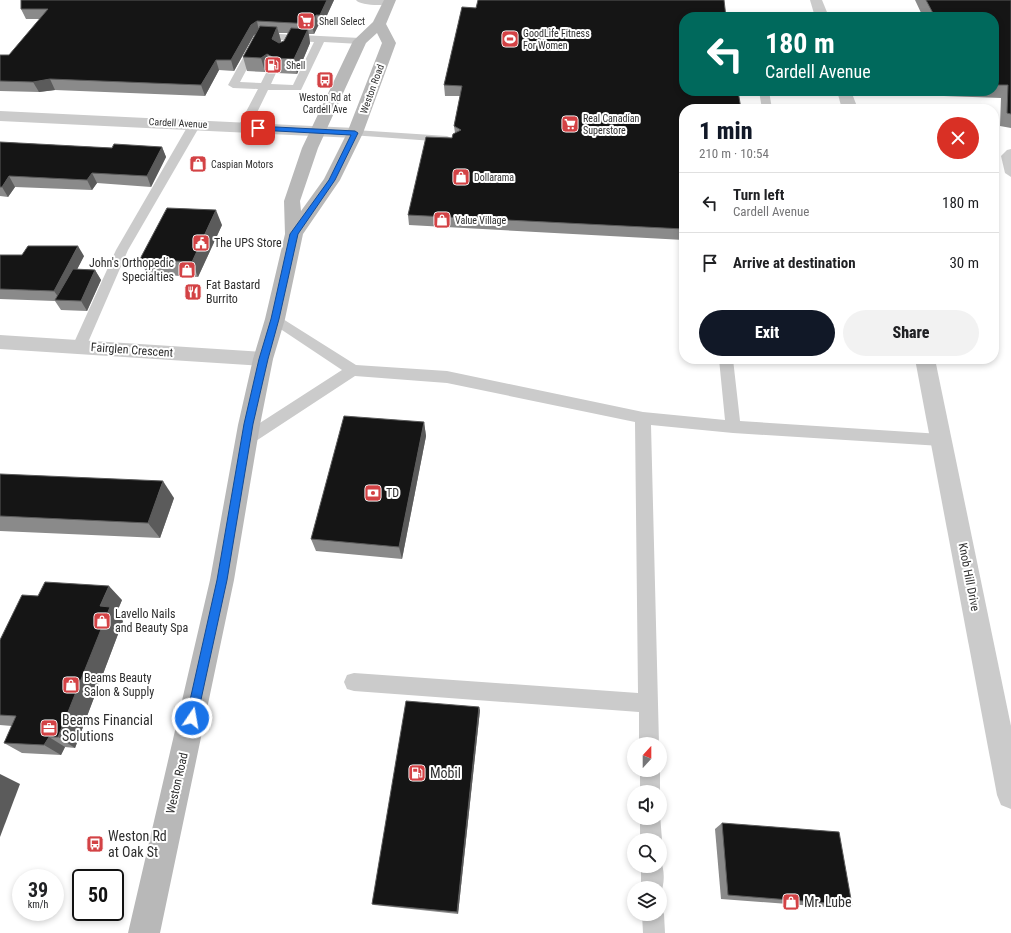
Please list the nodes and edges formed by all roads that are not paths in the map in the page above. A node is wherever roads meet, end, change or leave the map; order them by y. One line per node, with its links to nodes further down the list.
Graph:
1 (362, 0): 3 (street)
2 (816, 0): 4 (street)
3 (390, 1): 5 (main road, Weston Road)
4 (820, 12)
5 (379, 24): 8 (main road, Weston Road); 16 (main road, Weston Road)
6 (289, 38): 7 (lane); 9 (lane); 11 (lane)
7 (320, 40): 8 (lane); 11 (lane)
8 (360, 41): 15 (main road, Weston Road)
9 (284, 48)
10 (271, 73): 11 (lane)
11 (265, 87): 14 (lane)
12 (0, 116): 13 (street, Cardell Avenue)
13 (195, 124): 14 (street, Cardell Avenue); 23 (lane)
14 (244, 127): 15 (street, Cardell Avenue)
15 (317, 131): 16 (street, Cardell Avenue); 20 (main road, Weston Road)
16 (355, 133): 17 (lane); 20 (main road, Weston Road)
17 (454, 140)
18 (1011, 152): 19 (lane)
19 (1011, 173)
20 (294, 234): 21 (main road, Weston Road)
21 (275, 319): 24 (main road, Weston Road); 27 (lane)
22 (0, 342): 23 (street, Fairglen Crescent)
23 (79, 347): 24 (street, Fairglen Crescent)
24 (263, 359): 30 (main road, Weston Road)
25 (727, 364): 29 (lane)
26 (926, 364): 31 (street, Knob Hill Drive)
27 (353, 370): 28 (lane); 30 (lane)
28 (643, 418): 29 (lane); 33 (lane)
29 (733, 427): 31 (lane)
30 (247, 439): 36 (main road, Weston Road)
31 (941, 440): 35 (street, Knob Hill Drive)
32 (354, 682): 33 (lane)
33 (648, 703): 34 (lane)
34 (649, 737)
35 (1011, 795)
36 (144, 933)

